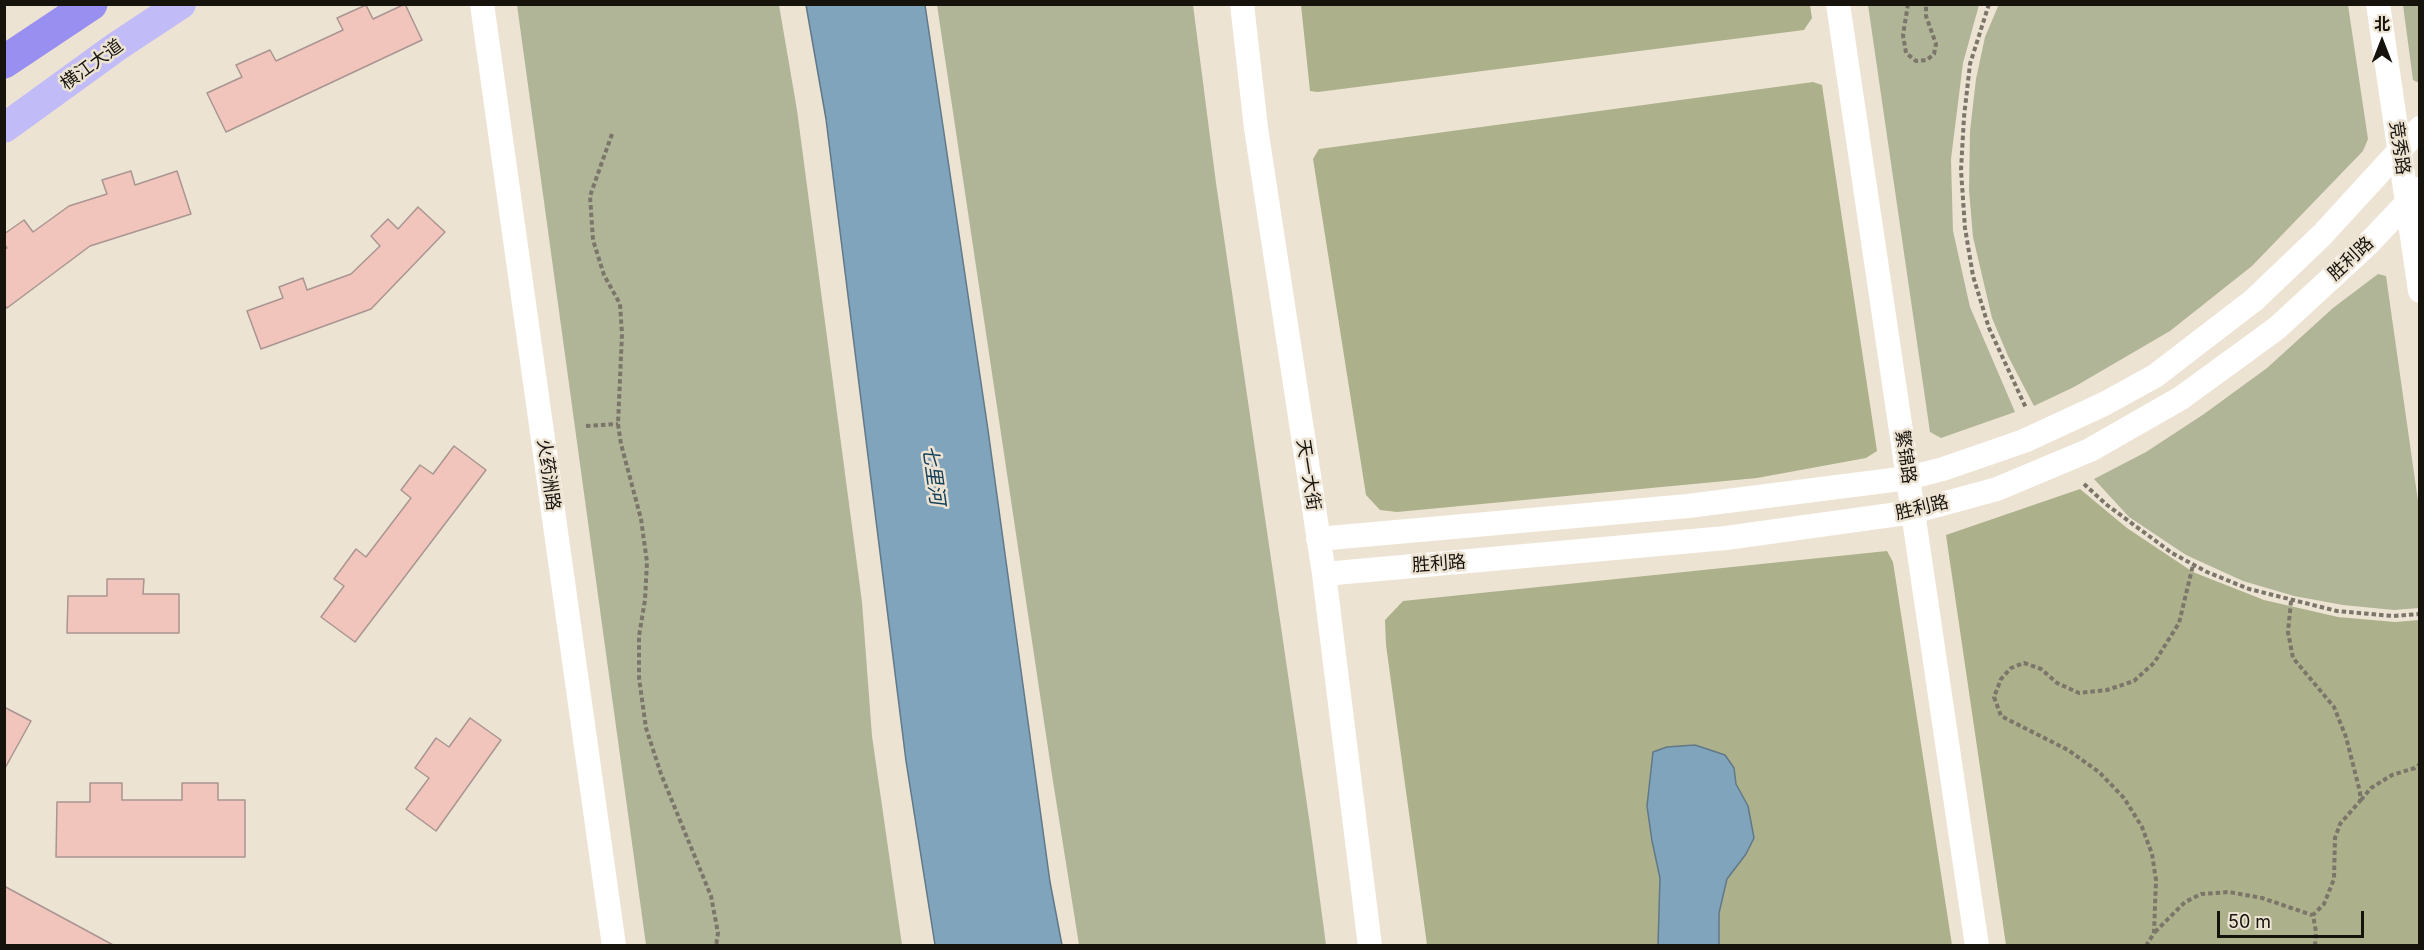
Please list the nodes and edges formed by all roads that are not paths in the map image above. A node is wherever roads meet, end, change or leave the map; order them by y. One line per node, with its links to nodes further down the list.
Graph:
1 (91, 4): 7 (highway)
2 (181, 4): 8 (main road, 横江大道)
3 (482, 4): 17 (street, 火药洲路)
4 (1242, 4): 15 (street, 天一大街)
5 (1838, 4): 13 (street, 繁锦路)
6 (2378, 4): 10 (street, 竞秀路)
7 (8, 61)
8 (4, 128)
9 (2420, 128): 10 (street)
10 (2399, 150): 11 (street, 竞秀路); 13 (street)
11 (2413, 196): 12 (street, 竞秀路); 14 (street, 胜利路)
12 (2420, 291)
13 (1908, 478): 14 (street, 繁锦路); 15 (street)
14 (1913, 512): 16 (street, 胜利路); 19 (street, 繁锦路)
15 (1318, 539): 16 (street, 天一大街)
16 (1324, 574): 18 (street, 天一大街)
17 (614, 945)
18 (1370, 945)
19 (1977, 945)

